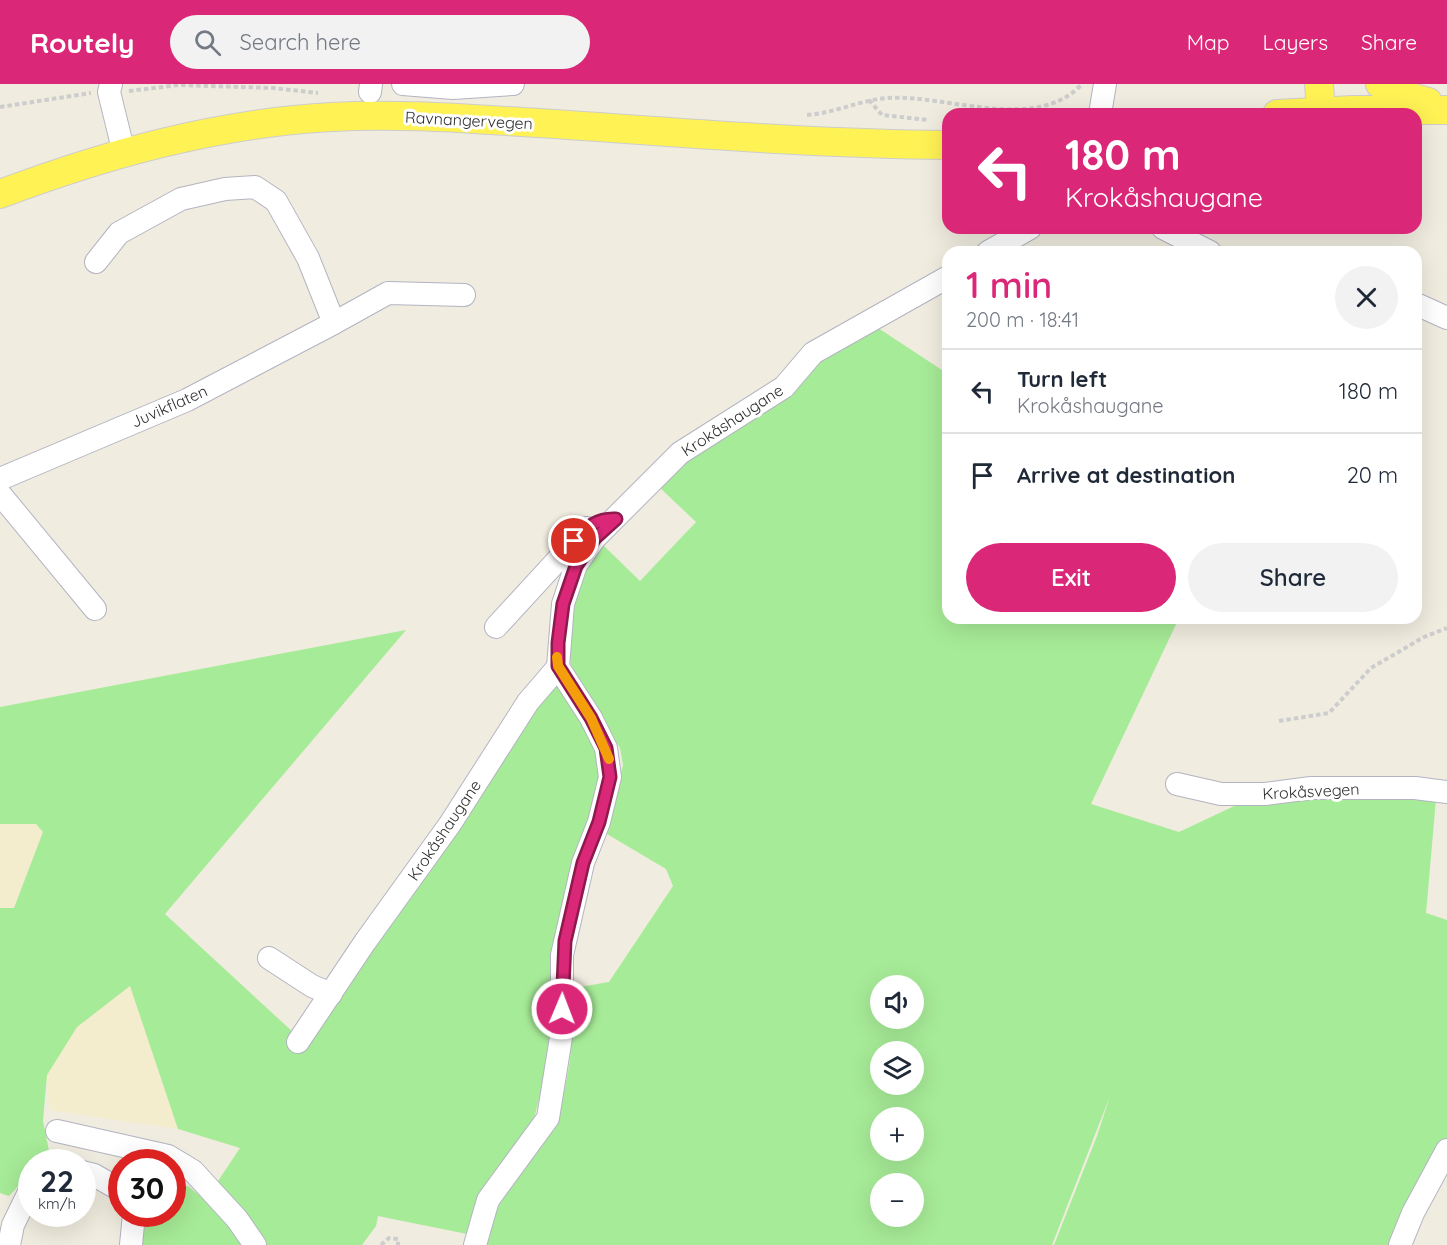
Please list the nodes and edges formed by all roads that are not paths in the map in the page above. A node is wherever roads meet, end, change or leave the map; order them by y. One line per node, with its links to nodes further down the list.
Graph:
1 (403, 84): 2 (street)
2 (513, 84)
3 (1105, 84): 8 (street)
4 (1380, 84): 10 (main road)
5 (110, 88): 14 (street)
6 (1352, 102): 7 (main road); 10 (main road)
7 (1321, 103): 9 (main road)
8 (1101, 108)
9 (1301, 108)
10 (1447, 110)
11 (1447, 126): 12 (main road)
12 (1422, 128)
13 (942, 145): 14 (main road, Ravnangervegen)
14 (124, 153): 15 (main road, Ravnangervegen)
15 (0, 194)
16 (1020, 234): 18 (street)
17 (1175, 234): 19 (street)
18 (998, 246)
19 (1198, 246)
20 (96, 262): 25 (street)
21 (942, 280): 28 (street, Krokåshaugane)
22 (464, 295): 25 (street, Juvikflaten)
23 (1422, 307): 24 (street)
24 (1447, 318)
25 (334, 323): 26 (street, Juvikflaten)
26 (0, 479)
27 (0, 494): 29 (street)
28 (616, 519): 30 (street); 31 (street, Krokåshaugane)
29 (95, 609)
30 (496, 627)
31 (558, 666): 35 (street, Krokåshaugane); 44 (street)
32 (1177, 784): 33 (street, Krokåsvegen)
33 (1447, 792)
34 (269, 958): 35 (street)
35 (331, 994): 36 (street, Krokåshaugane)
36 (298, 1042)
37 (57, 1131): 43 (street)
38 (1447, 1150): 45 (street)
39 (18, 1215): 41 (street)
40 (132, 1227): 42 (street)
41 (9, 1245)
42 (130, 1245)
43 (255, 1245)
44 (475, 1245)
45 (1400, 1245)

